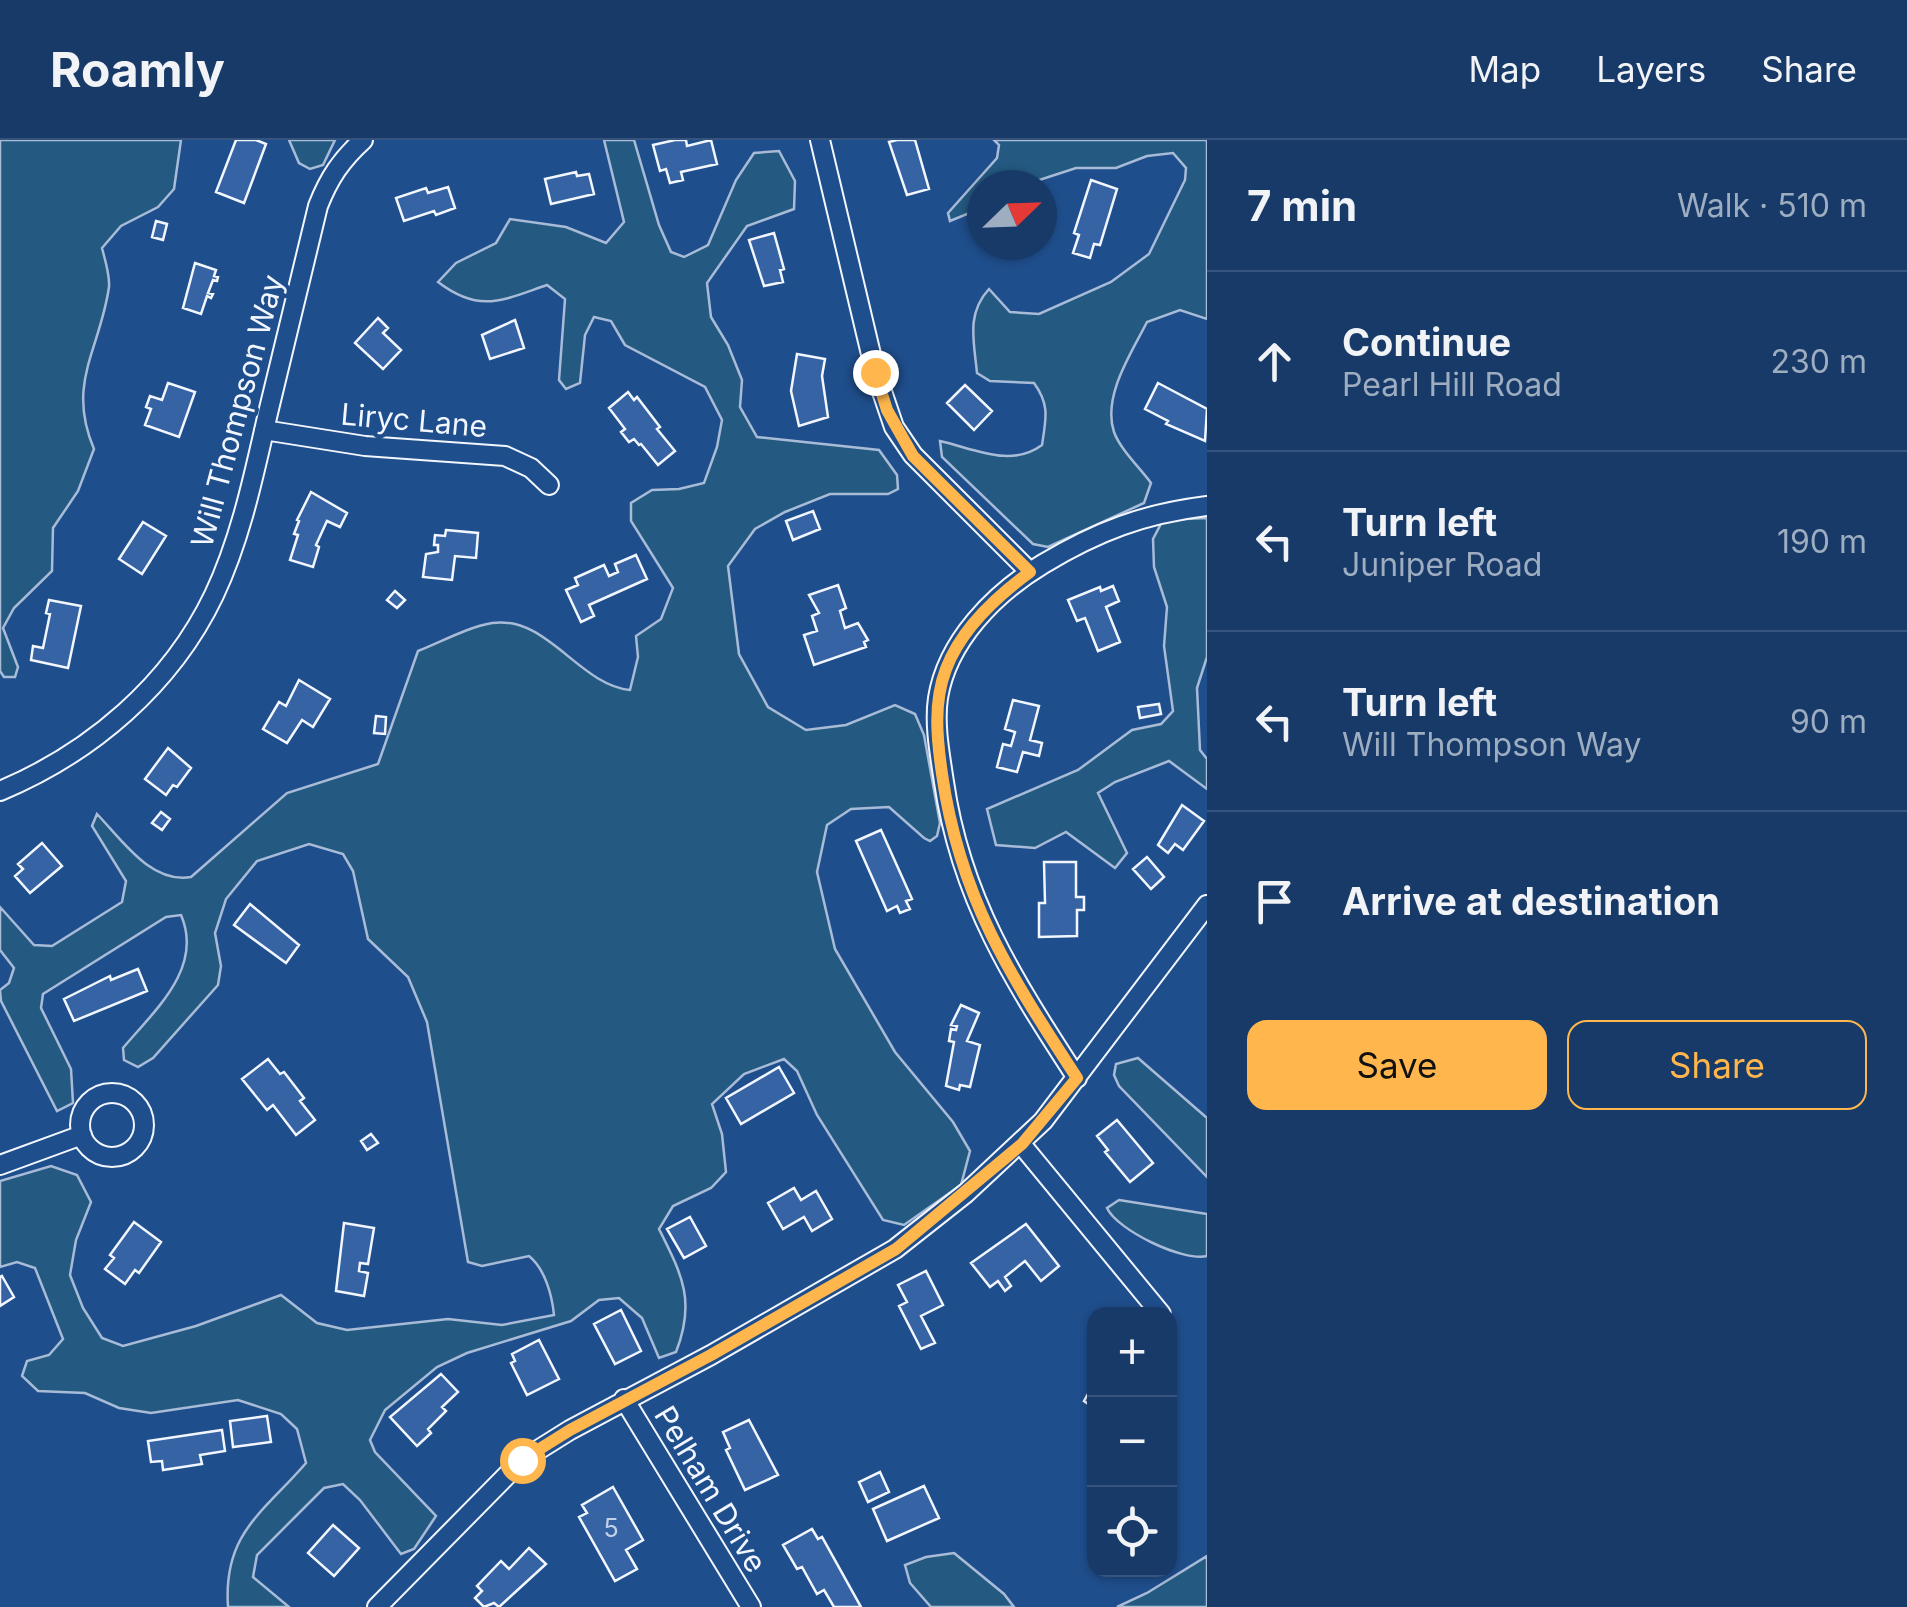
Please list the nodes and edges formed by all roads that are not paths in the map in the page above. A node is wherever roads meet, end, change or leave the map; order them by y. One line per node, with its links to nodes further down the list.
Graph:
1 (363, 140): 3 (street, Will Thompson Way)
2 (820, 140): 6 (street)
3 (264, 430): 4 (street, Liryc Lane); 7 (street, Will Thompson Way)
4 (549, 486)
5 (1207, 506): 6 (street)
6 (1030, 572): 9 (street)
7 (0, 791)
8 (1207, 904): 9 (street)
9 (1077, 1078): 11 (street)
10 (82, 1135): 12 (street)
11 (1022, 1144): 13 (street); 14 (street)
12 (0, 1165)
13 (1155, 1307)
14 (624, 1399): 15 (street); 16 (street, Pelham Drive)
15 (377, 1607)
16 (751, 1607)

